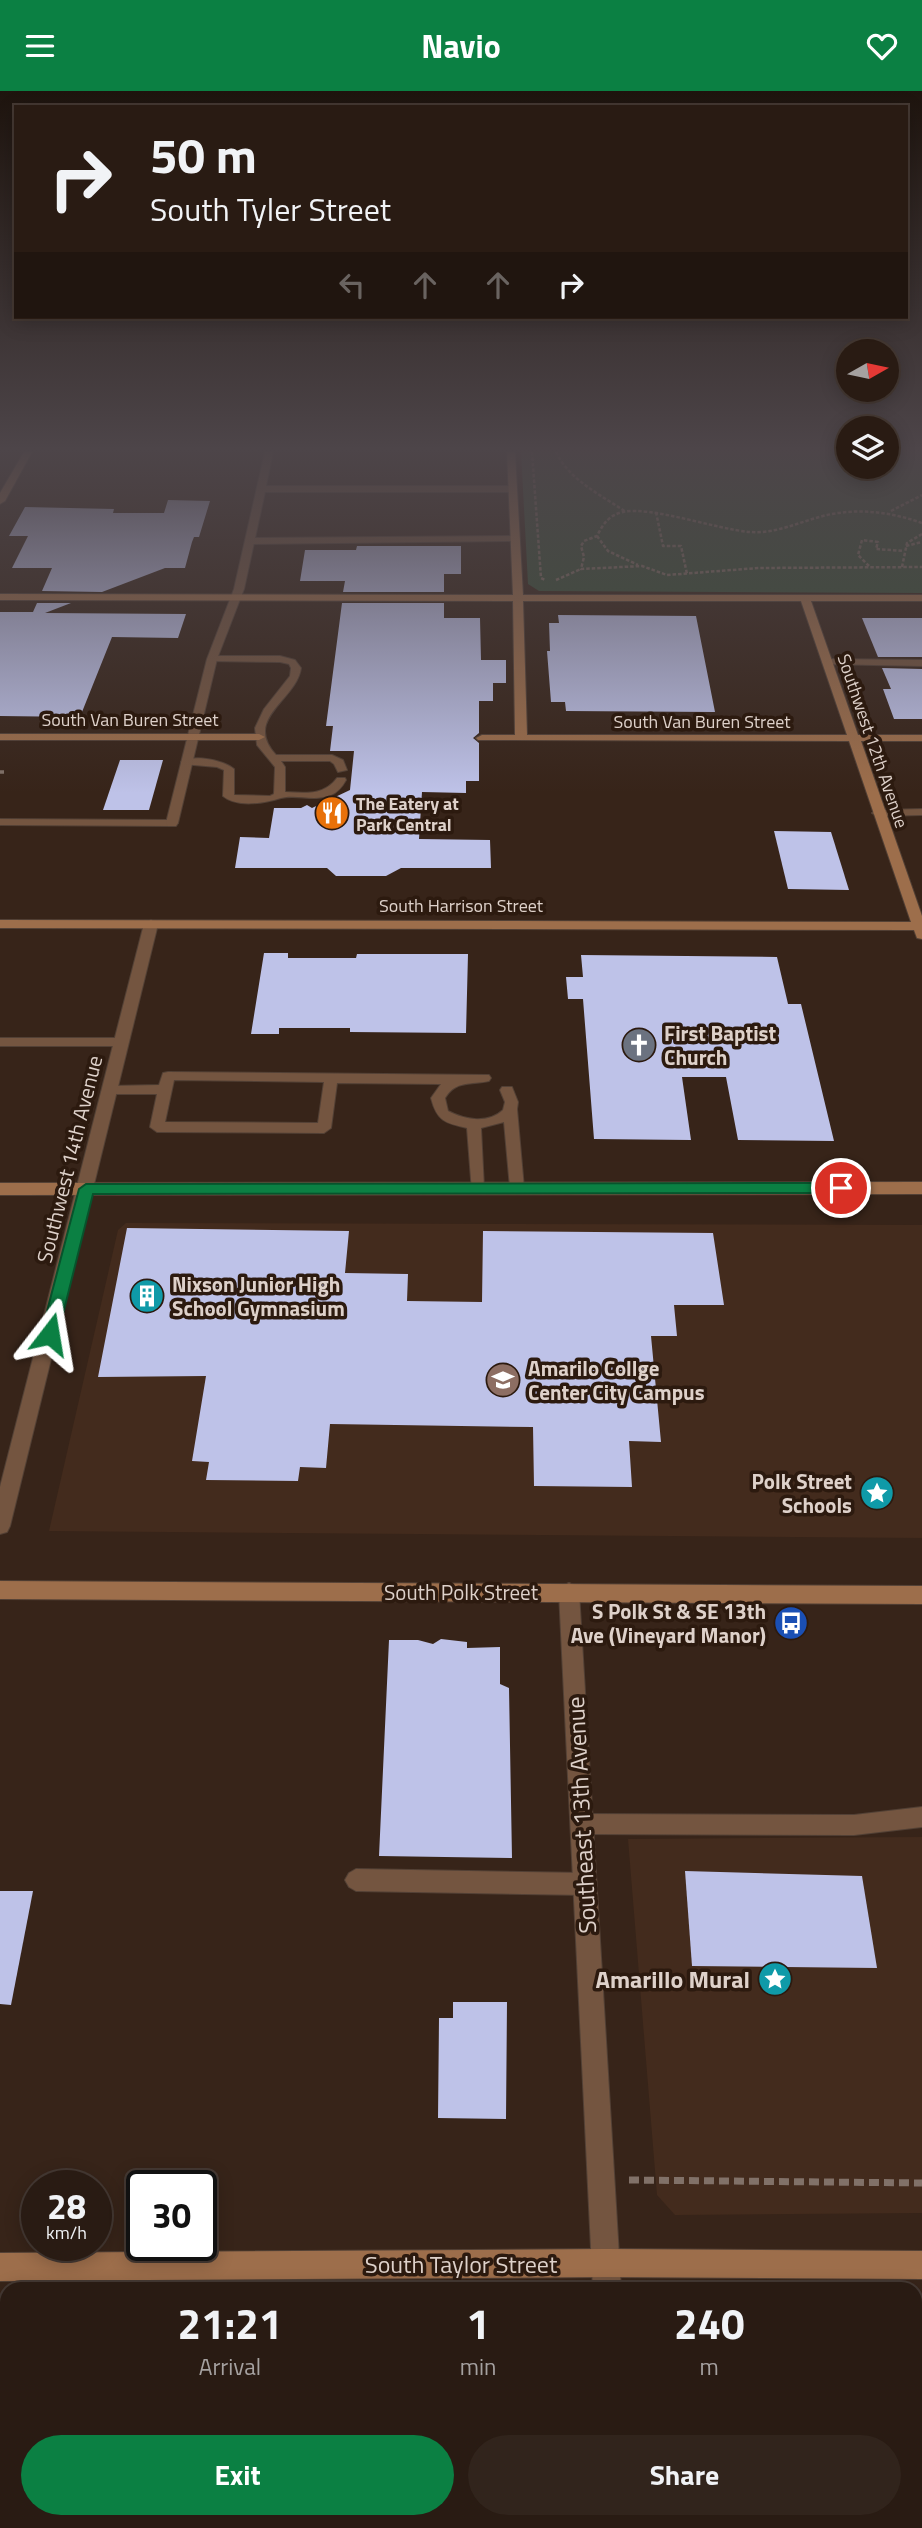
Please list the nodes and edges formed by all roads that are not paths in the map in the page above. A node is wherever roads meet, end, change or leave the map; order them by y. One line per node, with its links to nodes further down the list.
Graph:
1 (243, 566): 4 (street)
2 (516, 566): 5 (main road)
3 (0, 597): 4 (main road)
4 (235, 597): 5 (main road); 8 (street)
5 (518, 597): 6 (main road); 15 (main road)
6 (805, 597): 7 (main road); 9 (main road, Southwest 12th Avenue)
7 (922, 598)
8 (212, 659): 12 (street); 13 (lane)
9 (827, 662): 10 (lane); 16 (main road, Southwest 12th Avenue)
10 (922, 663)
11 (0, 737): 12 (main road, South Van Buren Street)
12 (192, 737): 13 (main road, South Van Buren Street); 19 (street)
13 (259, 737): 18 (lane)
14 (482, 738): 15 (main road, South Van Buren Street)
15 (521, 738): 16 (main road, South Van Buren Street)
16 (853, 738): 17 (main road, South Van Buren Street); 22 (main road, Southwest 12th Avenue)
17 (922, 738)
18 (274, 758): 20 (lane); 20 (lane)
19 (186, 762): 20 (lane); 24 (street)
20 (279, 795)
21 (922, 812): 22 (lane)
22 (878, 813): 27 (main road, Southwest 12th Avenue)
23 (0, 823): 24 (lane)
24 (172, 824)
25 (0, 924): 26 (main road, South Harrison Street)
26 (150, 924): 27 (main road, South Harrison Street); 29 (street, Southwest 14th Avenue)
27 (921, 929)
28 (0, 1042): 29 (lane)
29 (121, 1042): 34 (street, Southwest 14th Avenue)
30 (331, 1078): 32 (lane); 33 (lane); 33 (lane)
31 (484, 1078): 32 (lane)
32 (458, 1080): 37 (lane)
33 (165, 1089): 34 (lane)
34 (110, 1090): 42 (street, Southwest 14th Avenue)
35 (507, 1090): 36 (lane)
36 (510, 1109): 37 (lane); 40 (lane)
37 (474, 1125): 39 (lane)
38 (0, 1188): 42 (main road)
39 (477, 1188): 40 (main road); 42 (main road)
40 (517, 1188): 41 (main road)
41 (922, 1188)
42 (86, 1189): 43 (street, Southwest 14th Avenue)
43 (0, 1526)
44 (0, 1590): 45 (main road, South Polk Street)
45 (569, 1593): 46 (main road, South Polk Street); 48 (street, Southeast 13th Avenue)
46 (922, 1595)
47 (922, 1817): 48 (lane)
48 (582, 1824): 50 (street, Southeast 13th Avenue)
49 (356, 1880): 50 (lane)
50 (584, 1884): 53 (street, Southeast 13th Avenue)
51 (922, 2265): 53 (main road, South Taylor Street)
52 (0, 2267): 53 (main road, South Taylor Street)
53 (607, 2276)

